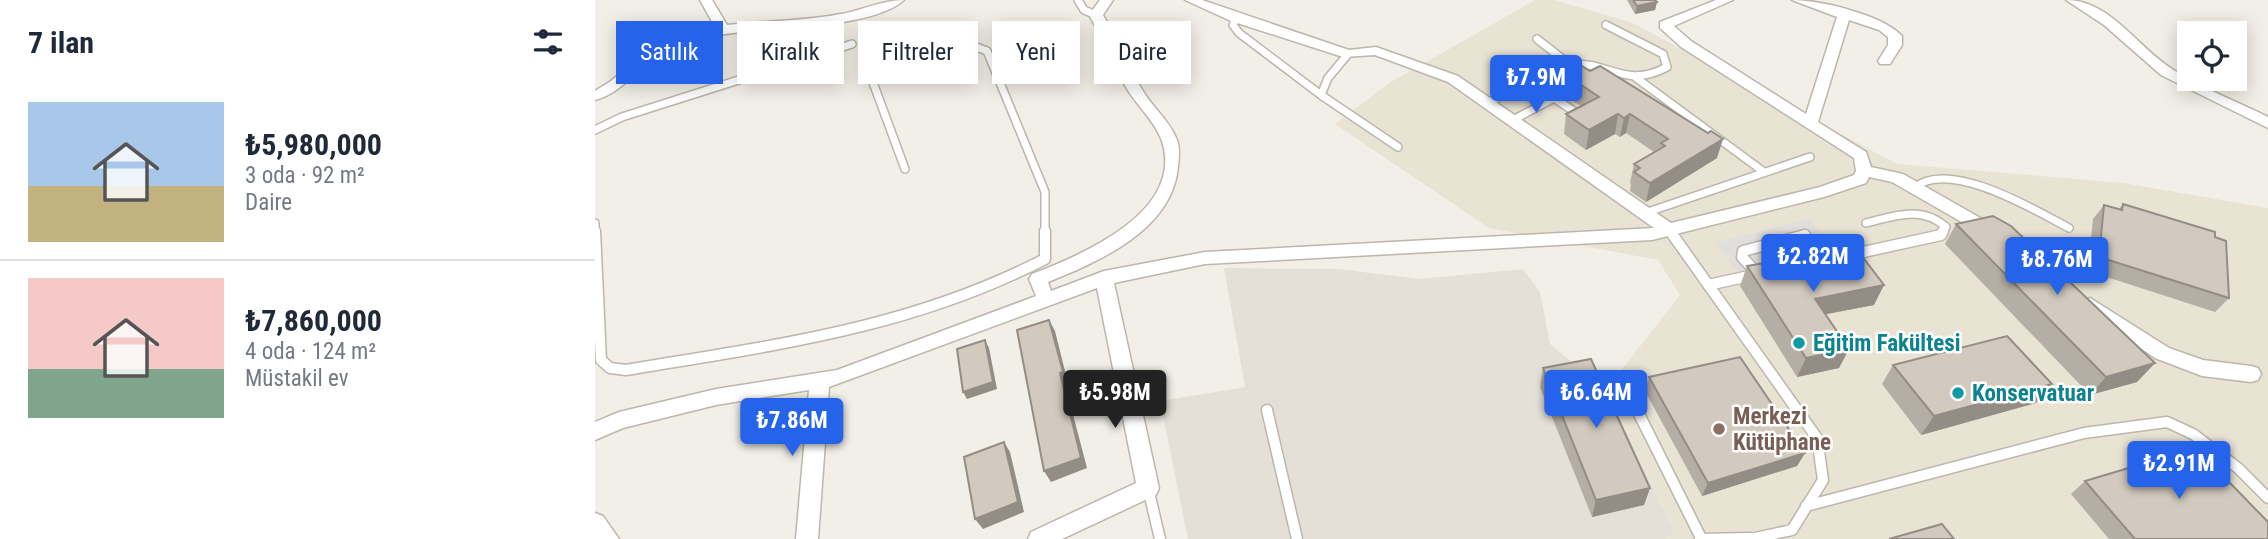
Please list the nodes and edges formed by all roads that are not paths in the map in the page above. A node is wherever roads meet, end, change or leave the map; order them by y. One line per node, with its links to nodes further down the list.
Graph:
1 (707, 0): 11 (street)
2 (898, 0): 13 (street)
3 (1078, 0): 8 (lane)
4 (1191, 0): 10 (street)
5 (1727, 0): 26 (street)
6 (1798, 0): 9 (street)
7 (2072, 0): 27 (street)
8 (1102, 7): 48 (street)
9 (1845, 13): 17 (street); 26 (street)
10 (1236, 18): 16 (street); 21 (lane)
11 (719, 21)
12 (1606, 25): 19 (lane)
13 (723, 29)
14 (1537, 39): 18 (lane)
15 (852, 44): 28 (lane)
16 (1348, 54): 21 (lane); 23 (street)
17 (1885, 61)
18 (1569, 64): 19 (lane); 23 (lane)
19 (1635, 77): 33 (lane)
20 (618, 84): 22 (street)
21 (1321, 95): 29 (lane)
22 (595, 96)
23 (1486, 104): 25 (street)
24 (1581, 116): 25 (lane)
25 (1513, 120): 35 (street)
26 (1810, 123): 32 (street)
27 (2268, 123)
28 (595, 130)
29 (1398, 147)
30 (1810, 157): 33 (lane)
31 (905, 169): 36 (lane)
32 (1864, 171): 34 (street); 39 (street)
33 (1764, 173): 35 (lane)
34 (1914, 188): 38 (lane); 41 (street)
35 (1645, 213): 39 (street)
36 (595, 223)
37 (1866, 223): 42 (lane)
38 (2069, 228)
39 (1669, 230): 45 (street); 46 (lane)
40 (1805, 235): 44 (lane)
41 (2012, 242)
42 (1836, 258)
43 (1771, 271): 44 (lane)
44 (1758, 274): 46 (lane)
45 (1104, 278): 48 (street); 54 (street)
46 (1709, 285): 56 (lane)
47 (2074, 291): 49 (street)
48 (1046, 300): 50 (street)
49 (2251, 374)
50 (820, 381): 53 (street); 61 (street)
51 (1627, 390): 58 (lane)
52 (1267, 410): 64 (lane)
53 (595, 431)
54 (1148, 488): 62 (street); 63 (lane)
55 (2268, 498): 56 (lane)
56 (1807, 506): 59 (lane)
57 (595, 523): 60 (street)
58 (1700, 538): 59 (lane)
59 (1750, 538)
60 (607, 539)
61 (807, 539)
62 (1039, 539)
63 (1160, 539)
64 (1297, 539)

